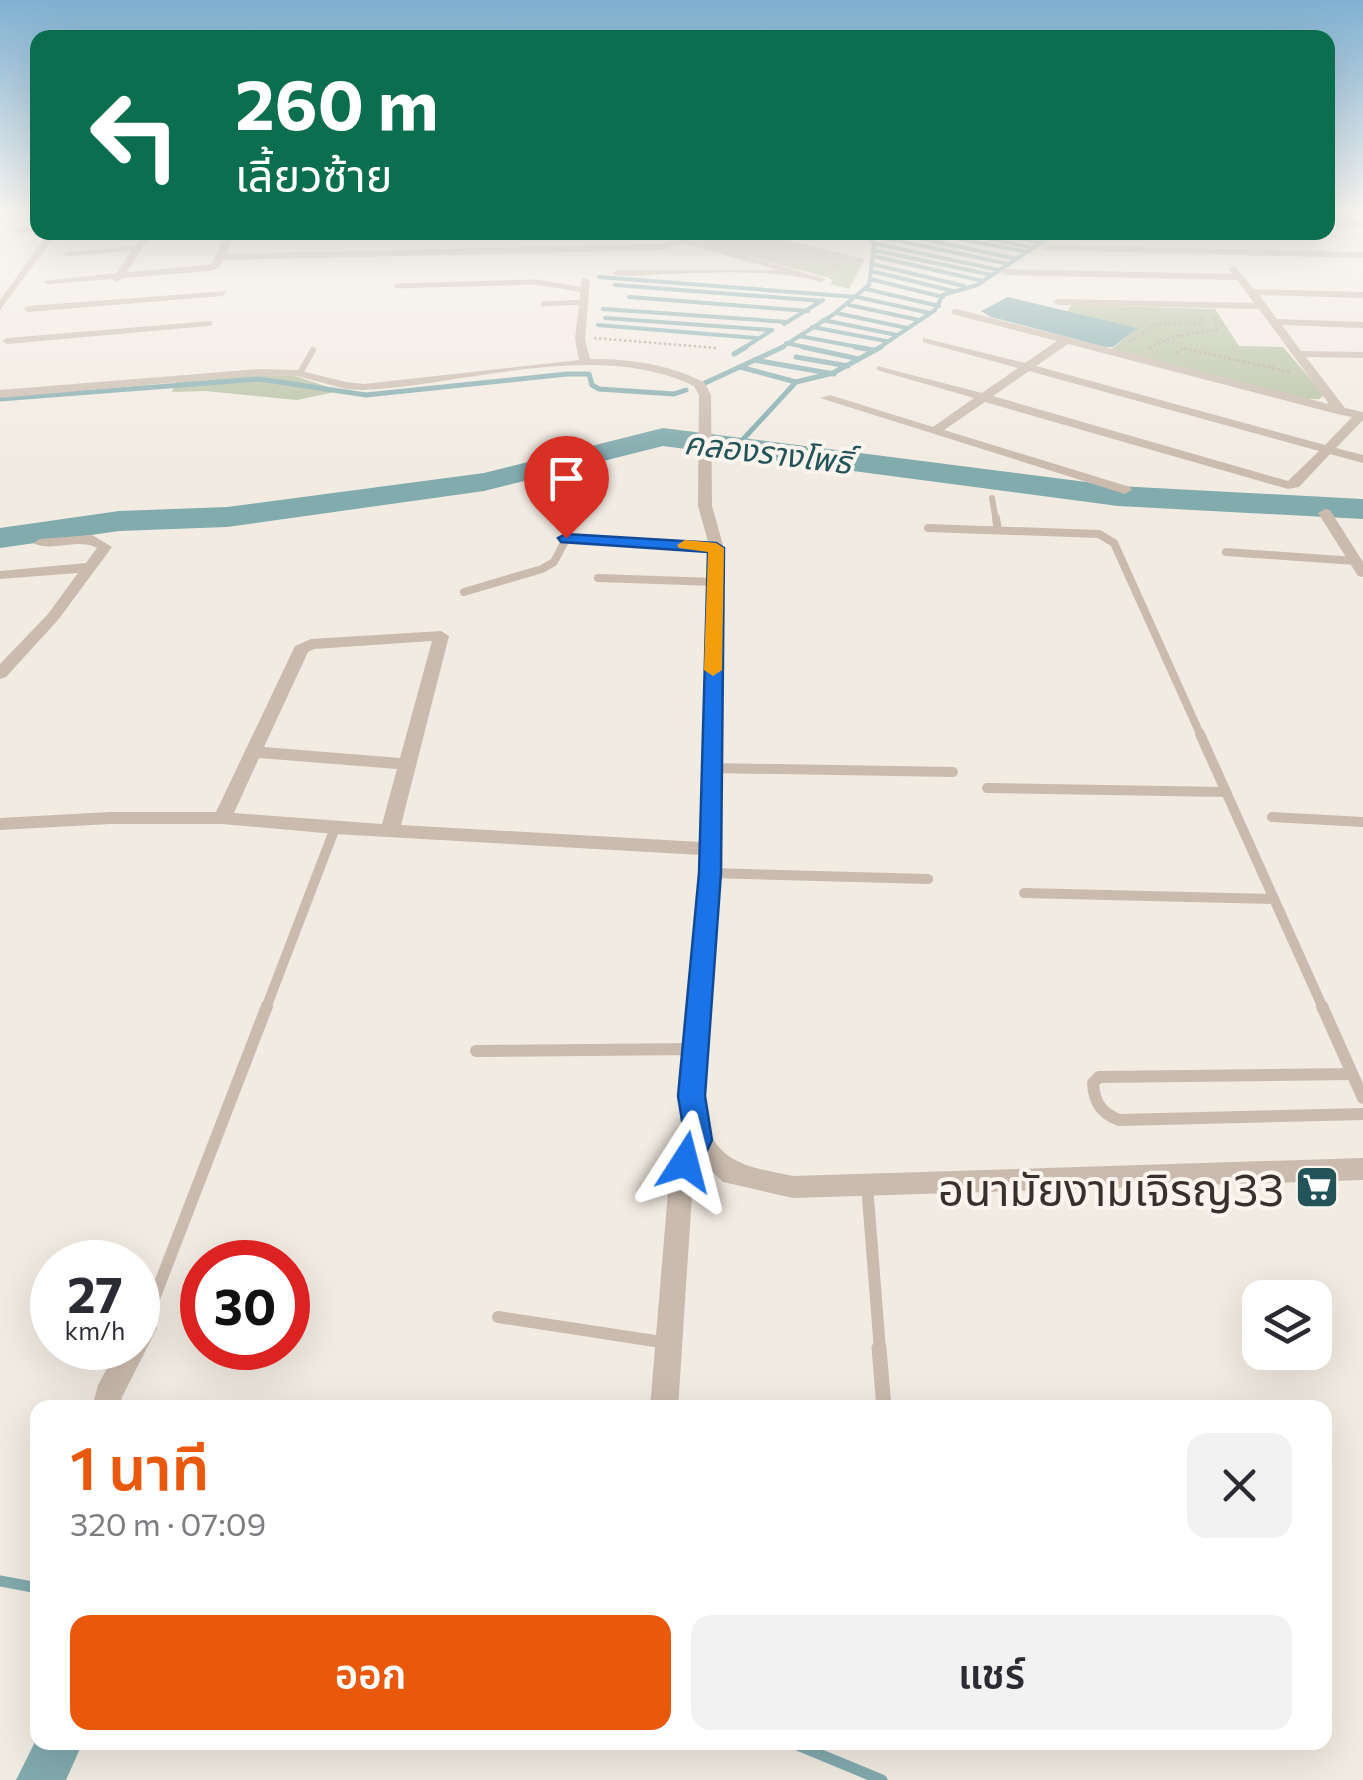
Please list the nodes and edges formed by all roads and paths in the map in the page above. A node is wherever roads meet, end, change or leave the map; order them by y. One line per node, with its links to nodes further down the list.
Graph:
1 (108, 295): 6 (street)
2 (196, 295): 6 (street)
3 (571, 295): 8 (lane)
4 (584, 295): 16 (street)
5 (1253, 295): 9 (street)
6 (104, 302): 10 (street); 15 (street)
7 (1058, 302): 9 (street)
8 (543, 304)
9 (1262, 306): 12 (street)
10 (28, 309)
11 (956, 312): 18 (street)
12 (1274, 322): 14 (street); 24 (street)
13 (208, 323): 15 (street)
14 (1363, 324)
15 (88, 333): 19 (street)
16 (581, 337): 20 (path); 28 (street)
17 (927, 340): 30 (street)
18 (1066, 340): 30 (street); 37 (street)
19 (8, 341)
20 (716, 348)
21 (1123, 348): 23 (path)
22 (313, 350): 32 (lane)
23 (1152, 354)
24 (1298, 354): 25 (street); 33 (street)
25 (1363, 355)
26 (1164, 356): 27 (path)
27 (1241, 362): 31 (path); 33 (path)
28 (584, 364): 32 (street); 50 (street)
29 (880, 368): 36 (street)
30 (1026, 368): 36 (street); 40 (street)
31 (1230, 371)
32 (300, 373): 34 (street)
33 (1316, 377): 37 (street)
34 (0, 394)
35 (826, 398): 39 (street)
36 (982, 398): 39 (street); 40 (street)
37 (1341, 411): 38 (street)
38 (1362, 416): 40 (street)
39 (935, 431): 42 (street)
40 (1328, 450): 41 (street)
41 (1363, 459)
42 (1125, 490)
43 (992, 498): 46 (lane)
44 (1325, 513): 47 (street)
45 (928, 528): 46 (lane)
46 (998, 530): 64 (lane)
47 (1340, 537): 48 (street); 53 (street)
48 (1363, 538)
49 (40, 543): 52 (street)
50 (716, 548): 56 (street); 57 (lane)
51 (1226, 552): 53 (lane)
52 (92, 567): 54 (street); 58 (street)
53 (1359, 567)
54 (0, 575)
55 (598, 578): 56 (lane)
56 (715, 582): 61 (street)
57 (464, 592)
58 (0, 674)
59 (252, 752): 60 (street); 60 (street); 66 (street)
60 (408, 764): 70 (street)
61 (710, 768): 62 (lane); 71 (street)
62 (953, 772)
63 (986, 788): 64 (lane)
64 (1226, 792): 75 (lane)
65 (1272, 817): 67 (lane)
66 (222, 818): 68 (street); 69 (street)
67 (1363, 822)
68 (0, 824)
69 (335, 828): 70 (street); 84 (lane)
70 (390, 831): 71 (street)
71 (710, 849): 72 (street)
72 (710, 873): 73 (lane); 76 (street)
73 (928, 879)
74 (1024, 894): 75 (lane)
75 (1274, 899): 78 (lane)
76 (696, 1049): 77 (lane); 81 (street)
77 (476, 1051)
78 (1352, 1074): 79 (lane); 80 (lane)
79 (1363, 1098)
80 (1363, 1114)
81 (699, 1140): 83 (street); 86 (street)
82 (1363, 1169): 83 (street)
83 (867, 1184): 90 (lane)
84 (160, 1278)
85 (498, 1316): 86 (lane)
86 (669, 1343): 89 (street)
87 (120, 1370): 88 (street)
88 (107, 1400)
89 (665, 1400)
90 (883, 1400)

